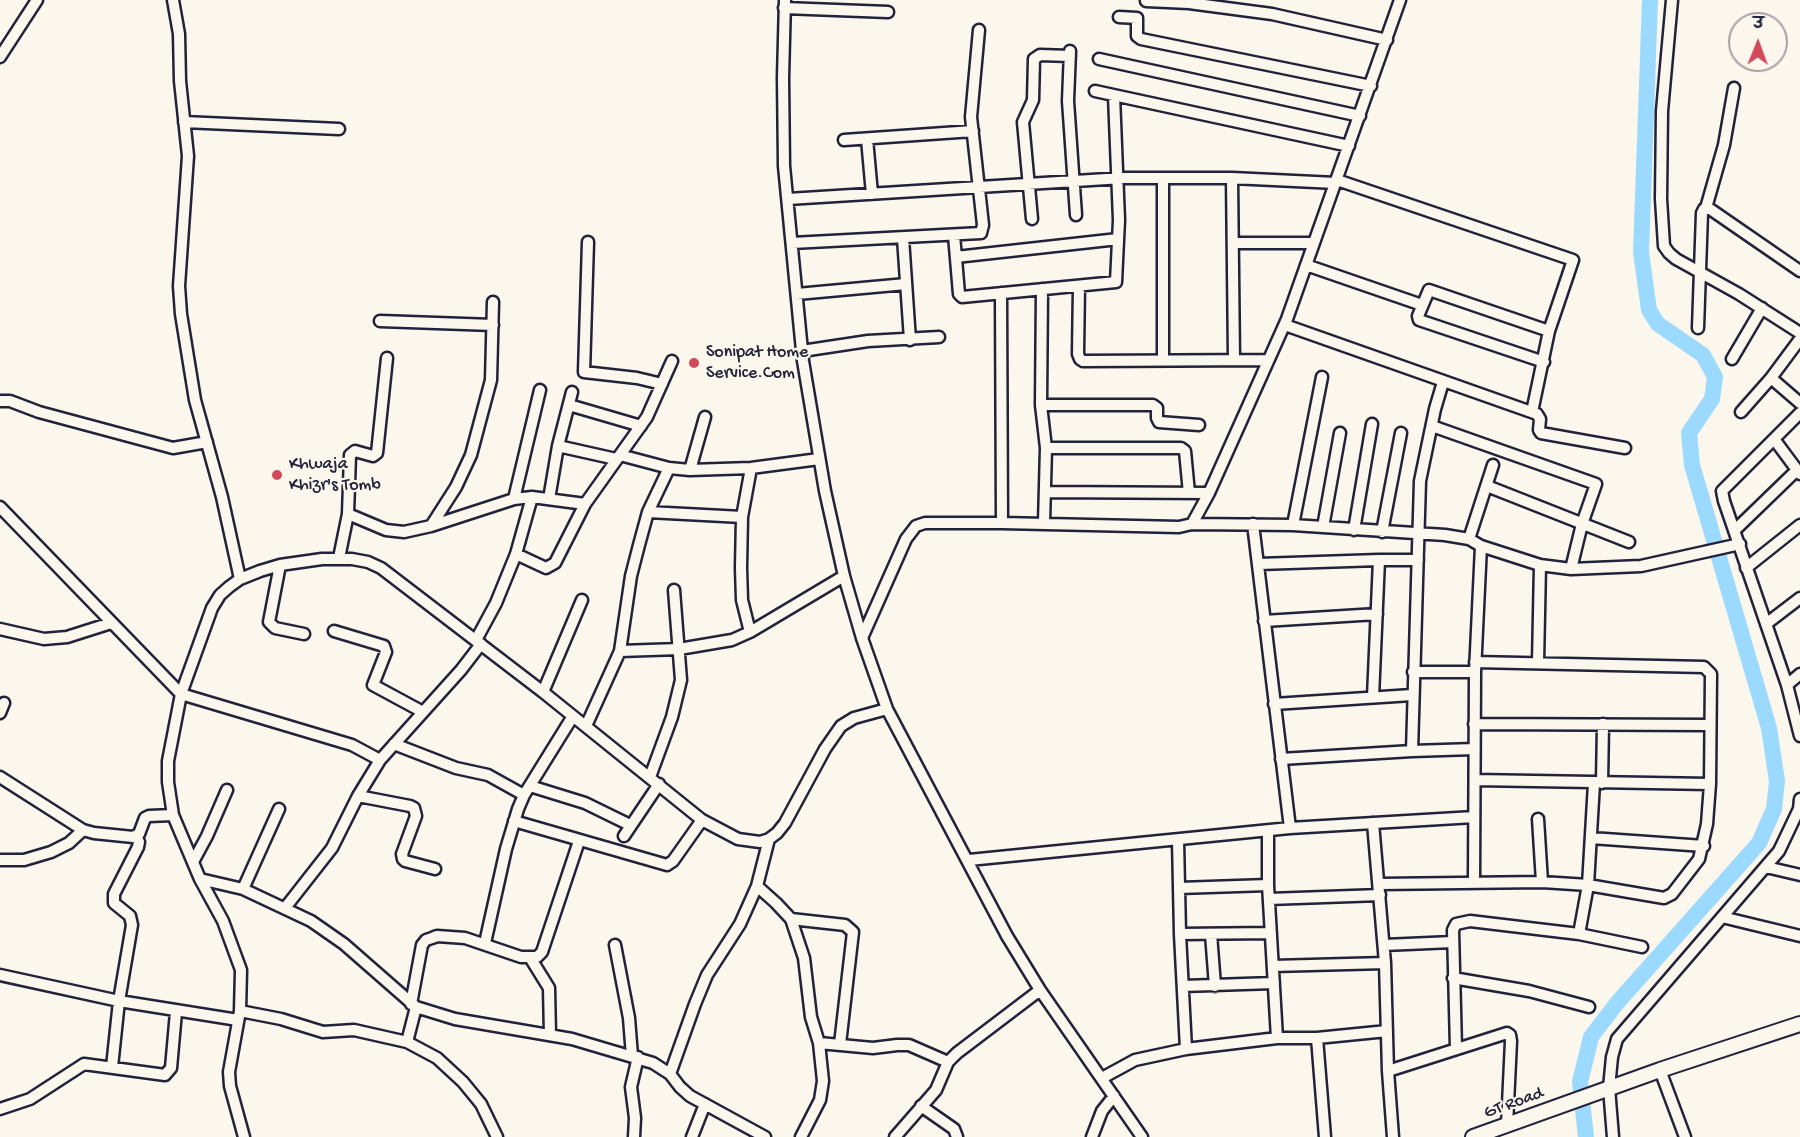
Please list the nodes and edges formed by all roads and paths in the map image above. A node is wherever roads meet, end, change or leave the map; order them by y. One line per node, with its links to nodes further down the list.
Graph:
1 (37, 0): 11 (street)
2 (173, 0): 18 (street)
3 (1400, 0): 10 (street)
4 (1672, 0): 45 (street)
5 (1146, 1): 10 (street)
6 (785, 4): 7 (street); 32 (street)
7 (888, 12)
8 (1119, 16): 13 (street)
9 (979, 30): 20 (street)
10 (1387, 40): 13 (street)
11 (1, 54)
12 (1099, 59): 17 (street)
13 (1371, 86): 17 (street)
14 (1734, 88): 33 (street)
15 (1095, 91): 16 (street)
16 (1114, 96): 23 (street); 24 (street)
17 (1360, 116): 23 (street)
18 (184, 122): 19 (street); 93 (street)
19 (339, 129)
20 (972, 131): 21 (street); 30 (street)
21 (867, 139): 22 (street); 31 (street)
22 (844, 140)
23 (1349, 146): 28 (street)
24 (1117, 178): 25 (street); 27 (street); 38 (street)
25 (1163, 178): 26 (street); 67 (street)
26 (1232, 178): 28 (street); 41 (street)
27 (1074, 181): 29 (street); 29 (street); 34 (street)
28 (1336, 182): 42 (street); 59 (street)
29 (1027, 184): 30 (street); 35 (street)
30 (978, 187): 31 (street); 36 (street)
31 (872, 194): 32 (street)
32 (788, 199): 40 (street)
33 (1706, 208): 45 (street); 46 (street)
34 (1076, 215)
35 (1032, 219)
36 (954, 235): 37 (street); 43 (street)
37 (903, 238): 40 (street); 47 (street)
38 (1118, 239): 43 (street); 48 (street)
39 (588, 242): 75 (street)
40 (792, 243): 51 (street)
41 (1233, 243): 42 (street); 68 (street)
42 (1314, 243): 44 (street)
43 (956, 257): 50 (street)
44 (1306, 265): 53 (street); 57 (street)
45 (1701, 271): 54 (street); 58 (street)
46 (1800, 271)
47 (906, 284): 51 (street); 62 (street)
48 (1079, 286): 49 (street); 67 (street)
49 (1042, 289): 50 (street); 81 (street)
50 (1001, 293): 116 (street)
51 (797, 294): 64 (street)
52 (493, 302): 56 (street)
53 (1422, 305): 59 (street); 71 (street)
54 (1762, 308): 60 (street); 66 (street)
55 (380, 321): 56 (street)
56 (493, 325): 123 (street)
57 (1285, 325): 69 (street); 74 (street)
58 (1698, 327)
59 (1549, 332): 71 (street)
60 (1800, 333)
61 (939, 337): 62 (street)
62 (910, 339): 64 (street)
63 (1800, 339): 73 (street)
64 (802, 351): 98 (street)
65 (387, 358): 114 (street)
66 (1732, 359)
67 (1163, 360): 68 (street)
68 (1234, 360): 69 (street)
69 (1268, 360): 107 (street)
70 (672, 361): 75 (street)
71 (1544, 362): 82 (street)
72 (1322, 377): 121 (street)
73 (1771, 378): 79 (street); 83 (street)
74 (1443, 382): 82 (street); 89 (street)
75 (662, 384): 88 (street)
76 (540, 390): 109 (street)
77 (572, 392): 80 (street)
78 (0, 401): 93 (street)
79 (1800, 403)
80 (569, 405): 88 (street); 94 (street)
81 (1041, 405): 87 (street); 95 (street)
82 (1532, 412): 96 (street)
83 (1741, 412)
84 (1800, 413): 92 (street)
85 (705, 417): 102 (street)
86 (1372, 424): 125 (street)
87 (1199, 425)
88 (641, 426): 97 (street)
89 (1432, 426): 120 (street); 128 (street)
90 (1340, 433): 124 (street)
91 (1401, 433): 127 (street)
92 (1773, 439): 103 (street); 126 (street)
93 (207, 442): 143 (street)
94 (558, 446): 97 (street); 110 (street)
95 (1046, 448): 105 (street); 106 (street)
96 (1625, 448)
97 (618, 457): 100 (street); 111 (street)
98 (819, 459): 101 (street); 142 (street)
99 (1493, 465): 104 (street)
100 (669, 468): 102 (street); 113 (street)
101 (752, 468): 102 (street); 115 (street)
102 (690, 470)
103 (1798, 472): 126 (street)
104 (1487, 486): 120 (street); 129 (street)
105 (1045, 492): 106 (street); 117 (street)
106 (1189, 493): 107 (street)
107 (1209, 493): 118 (street)
108 (532, 497): 109 (street); 110 (street); 133 (street)
109 (514, 499): 123 (street)
110 (549, 500): 111 (street)
111 (585, 504): 133 (street)
112 (0, 507): 149 (street)
113 (648, 512): 115 (street); 158 (street)
114 (348, 514): 123 (street); 134 (street)
115 (742, 517): 153 (street)
116 (1002, 523): 117 (street); 155 (street)
117 (1044, 523): 118 (street)
118 (1192, 524): 119 (street)
119 (1253, 524): 121 (street); 137 (street)
120 (1582, 524): 130 (street); 141 (street)
121 (1293, 525): 124 (street)
122 (1800, 525): 140 (street)
123 (431, 526)
124 (1323, 527): 125 (street)
125 (1354, 530): 127 (street)
126 (1735, 530): 131 (street)
127 (1382, 532): 128 (street)
128 (1418, 533): 129 (street); 136 (street)
129 (1469, 539): 132 (street)
130 (1629, 542)
131 (1734, 545): 140 (street); 141 (street)
132 (1481, 546): 138 (street); 160 (street)
133 (516, 554): 156 (street)
134 (339, 558): 139 (street); 156 (street)
135 (1379, 560): 136 (street); 137 (street); 147 (street)
136 (1418, 560): 161 (street)
137 (1259, 564): 148 (street)
138 (1540, 564): 141 (street); 159 (street)
139 (280, 566): 143 (street); 154 (street)
140 (1746, 568): 150 (street)
141 (1571, 569)
142 (844, 576): 153 (street); 155 (street)
143 (240, 579): 165 (street)
144 (674, 590): 157 (street)
145 (1800, 598): 150 (street)
146 (582, 600): 164 (street)
147 (1377, 614): 148 (street); 167 (street)
148 (1264, 621): 168 (street)
149 (111, 623): 151 (street); 165 (street)
150 (1766, 624): 163 (street)
151 (0, 629)
152 (334, 631): 170 (street)
153 (750, 632): 157 (street)
154 (304, 634)
155 (862, 638): 169 (street)
156 (479, 642): 164 (street); 170 (street)
157 (679, 649): 158 (street); 184 (street)
158 (620, 651): 175 (street)
159 (1539, 663): 160 (street); 174 (street)
160 (1475, 667): 161 (street); 172 (street)
161 (1413, 672): 166 (street)
162 (1800, 674): 163 (street)
163 (1787, 685): 176 (street)
164 (543, 692): 171 (street)
165 (181, 694): 181 (street); 192 (street)
166 (1412, 695): 167 (street); 179 (street)
167 (1372, 697): 168 (street)
168 (1274, 704): 180 (street)
169 (887, 709): 205 (street); 210 (street)
170 (423, 712): 177 (street)
171 (573, 716): 175 (street); 188 (street)
172 (1474, 724): 173 (street); 178 (street)
173 (1603, 724): 174 (street); 185 (street)
174 (1710, 725): 186 (street)
175 (586, 726): 184 (street)
176 (1800, 736)
177 (394, 744): 181 (street); 188 (street)
178 (1474, 749): 179 (street); 183 (street)
179 (1412, 751): 180 (street)
180 (1281, 759): 199 (street)
181 (380, 760): 189 (street)
182 (0, 777): 200 (street)
183 (1475, 780): 185 (street); 193 (street)
184 (654, 781): 195 (street); 198 (street)
185 (1598, 783): 186 (street); 204 (street)
186 (1710, 784): 208 (street)
187 (227, 789): 211 (street)
188 (527, 791): 196 (street); 198 (street)
189 (358, 796): 213 (street); 225 (street)
190 (1800, 805): 212 (street)
191 (279, 810): 222 (street)
192 (173, 815): 202 (street); 211 (street)
193 (1474, 817): 197 (street); 216 (street)
194 (1538, 819): 217 (street)
195 (702, 820): 205 (street); 207 (street)
196 (514, 821): 207 (street); 234 (street)
197 (1373, 823): 199 (street); 223 (street)
198 (630, 825): 203 (street)
199 (1290, 828): 201 (street)
200 (83, 830): 202 (street); 209 (street)
201 (1268, 831): 206 (street); 218 (street)
202 (136, 836): 247 (street)
203 (624, 836)
204 (1591, 838): 208 (street); 219 (street)
205 (769, 839): 220 (street)
206 (1178, 840): 210 (street); 221 (street)
207 (579, 841): 238 (street)
208 (1704, 846): 219 (street)
209 (0, 860)
210 (969, 860): 246 (street)
211 (193, 862): 215 (street)
212 (1766, 867): 214 (street); 226 (street)
213 (435, 869)
214 (1800, 875)
215 (200, 879): 222 (street); 251 (street)
216 (1474, 882): 217 (street); 223 (street)
217 (1542, 882): 219 (street)
218 (1268, 885): 221 (street); 224 (street)
219 (1588, 885): 231 (street)
220 (757, 886): 227 (street); 267 (street)
221 (1179, 888): 229 (street)
222 (243, 889): 225 (street)
223 (1380, 889): 224 (street); 236 (street)
224 (1269, 899): 228 (street)
225 (285, 908): 248 (street)
226 (1722, 917): 232 (street); 269 (street)
227 (790, 919): 258 (street); 259 (street)
228 (1271, 933): 230 (street); 240 (street)
229 (1180, 934): 230 (street); 245 (street)
230 (1211, 934): 244 (street)
231 (1579, 934): 233 (street); 237 (street)
232 (1800, 936)
233 (1453, 942): 236 (street); 242 (street)
234 (485, 943): 238 (street); 248 (street)
235 (615, 945): 262 (street)
236 (1384, 945): 239 (street)
237 (1642, 946)
238 (531, 958): 254 (street)
239 (1385, 963): 240 (street); 253 (street)
240 (1273, 966): 243 (street)
241 (0, 975): 247 (street)
242 (1454, 978): 249 (street); 260 (street)
243 (1274, 983): 244 (street); 255 (street)
244 (1215, 986): 245 (street)
245 (1184, 987): 261 (street)
246 (1040, 990): 263 (street); 268 (street)
247 (119, 1001): 250 (street); 264 (street)
248 (414, 1006): 254 (street); 257 (street)
249 (1589, 1007)
250 (176, 1012): 251 (street); 264 (street)
251 (239, 1016): 257 (street); 276 (street)
252 (1800, 1024): 265 (main road, GT Road)
253 (1387, 1031): 256 (street); 266 (street)
254 (550, 1035): 262 (street)
255 (1277, 1038): 256 (street); 261 (street)
256 (1317, 1038): 285 (street)
257 (407, 1042): 277 (street)
258 (819, 1043): 259 (street); 280 (street)
259 (840, 1044): 263 (street)
260 (1456, 1048): 266 (street); 274 (street)
261 (1186, 1049): 268 (street)
262 (635, 1056): 267 (street); 278 (street)
263 (948, 1062): 272 (street)
264 (112, 1067): 273 (street)
265 (1660, 1070): 269 (main road, GT Road); 289 (street)
266 (1388, 1071): 286 (street)
267 (670, 1074): 271 (street)
268 (1102, 1078): 270 (street)
269 (1604, 1090): 274 (main road, GT Road); 288 (street)
270 (1114, 1096): 283 (street); 284 (street)
271 (705, 1104): 275 (street); 279 (street)
272 (921, 1106): 281 (street); 282 (street)
273 (0, 1109)
274 (1508, 1125): 287 (main road, GT Road)
275 (758, 1135)
276 (243, 1137)
277 (497, 1137)
278 (634, 1137)
279 (692, 1137)
280 (801, 1137)
281 (895, 1137)
282 (957, 1137)
283 (1092, 1137)
284 (1142, 1137)
285 (1325, 1137)
286 (1393, 1137)
287 (1473, 1137)
288 (1614, 1137)
289 (1685, 1137)

